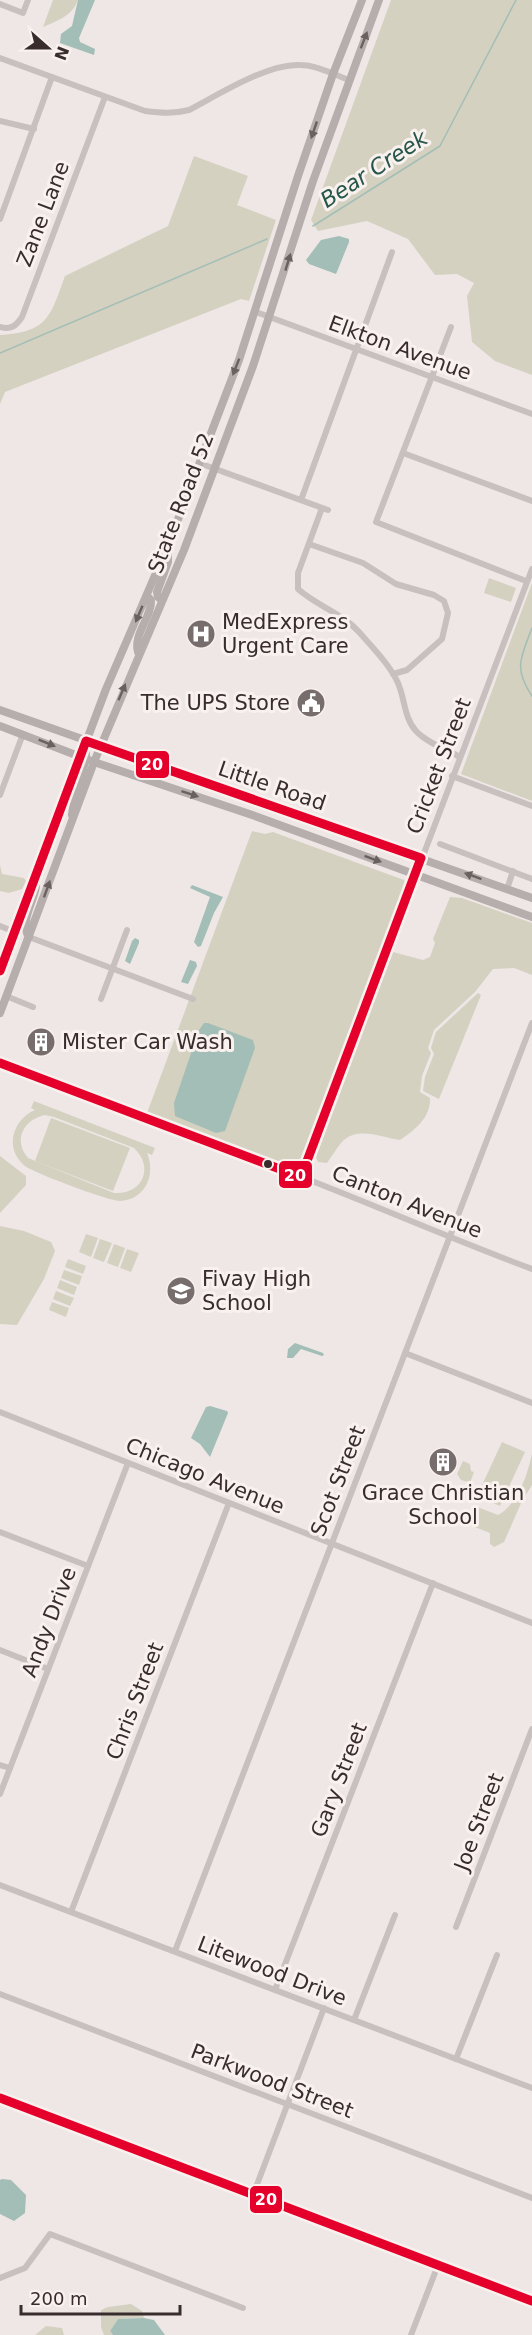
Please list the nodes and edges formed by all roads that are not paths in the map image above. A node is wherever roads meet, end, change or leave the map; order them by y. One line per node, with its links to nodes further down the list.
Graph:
1 (28, 0): 4 (street)
2 (363, 0): 6 (main road, State Road 52)
3 (379, 0): 8 (main road, State Road 52, one-way to 3)
4 (0, 4)
5 (0, 58): 7 (street)
6 (333, 74): 8 (street); 9 (street); 14 (main road, State Road 52, one-way to 14)
7 (52, 77): 9 (street); 11 (street)
8 (349, 80): 15 (main road, State Road 52, one-way to 8)
9 (105, 97): 16 (street, Zane Lane)
10 (0, 121): 11 (street)
11 (34, 129): 12 (street)
12 (0, 219)
13 (392, 252): 18 (street)
14 (256, 312): 15 (street, Elkton Avenue); 22 (main road, State Road 52, one-way to 22)
15 (270, 318): 18 (street, Elkton Avenue); 23 (main road, State Road 52)
16 (0, 327)
17 (452, 327): 19 (street)
18 (357, 349): 19 (street, Elkton Avenue); 24 (street)
19 (432, 377): 20 (street, Elkton Avenue); 21 (street)
20 (532, 414)
21 (403, 453): 25 (street); 29 (street)
22 (199, 463): 23 (street); 27 (main road, State Road 52)
23 (214, 468): 24 (street); 31 (main road, State Road 52)
24 (301, 500): 26 (street)
25 (532, 501)
26 (309, 544): 33 (street); 33 (street)
27 (168, 546): 30 (main road, State Road 52); 31 (main road)
28 (532, 569): 29 (street, Cricket Street)
29 (526, 581): 39 (street, Cricket Street)
30 (147, 596): 32 (main road); 37 (main road, State Road 52, one-way to 37)
31 (162, 600): 32 (main road, State Road 52)
32 (139, 653): 38 (main road, State Road 52, one-way to 32)
33 (393, 674): 39 (street)
34 (0, 710): 37 (main road, Little Road)
35 (0, 726): 36 (main road, Little Road)
36 (23, 734): 40 (main road, Little Road, one-way to 40); 43 (street)
37 (87, 741): 38 (main road, Little Road); 40 (main road, State Road 52)
38 (101, 746): 41 (main road, State Road 52); 47 (main road, Little Road)
39 (460, 757): 42 (street, Cricket Street)
40 (83, 758): 41 (main road, Little Road); 45 (main road); 50 (main road, State Road 52)
41 (94, 762): 45 (main road, State Road 52); 49 (main road, Little Road, one-way to 49)
42 (452, 777): 44 (street); 47 (street, Cricket Street)
43 (0, 795)
44 (532, 806)
45 (71, 826): 58 (main road, State Road 52, one-way to 45)
46 (440, 844): 48 (street)
47 (422, 858): 49 (street, Cricket Street); 52 (main road, Little Road, one-way to 47)
48 (513, 871): 51 (street); 52 (street)
49 (415, 874): 54 (main road, Little Road); 69 (street, Cricket Street)
50 (36, 875): 57 (main road, State Road 52); 58 (main road)
51 (532, 879)
52 (507, 889): 53 (main road, Little Road)
53 (532, 898)
54 (532, 916)
55 (0, 926): 57 (street)
56 (127, 930): 60 (street)
57 (15, 932): 59 (main road, State Road 52)
58 (29, 937): 59 (main road); 60 (street); 62 (main road, State Road 52)
59 (9, 946): 61 (main road, State Road 52)
60 (112, 969): 63 (street); 64 (street)
61 (0, 971)
62 (6, 996): 65 (street); 66 (main road, State Road 52)
63 (101, 999)
64 (193, 999)
65 (33, 1007)
66 (0, 1013)
67 (532, 1023): 70 (street, Scot Street)
68 (0, 1063): 69 (street, Canton Avenue)
69 (301, 1177): 70 (street, Canton Avenue)
70 (449, 1238): 71 (street, Canton Avenue); 72 (street, Scot Street)
71 (532, 1269)
72 (405, 1353): 73 (street); 78 (street, Scot Street)
73 (532, 1403)
74 (0, 1413): 75 (street, Chicago Avenue)
75 (128, 1462): 76 (street, Chicago Avenue); 79 (street, Andy Drive)
76 (229, 1503): 78 (street, Chicago Avenue); 89 (street, Chris Street)
77 (0, 1532): 79 (street)
78 (332, 1544): 80 (street, Chicago Avenue); 92 (street, Scot Street)
79 (88, 1566): 83 (street, Andy Drive)
80 (433, 1583): 81 (street, Chicago Avenue); 94 (street, Gary Street)
81 (532, 1623)
82 (0, 1650): 83 (street)
83 (48, 1669): 86 (street, Andy Drive)
84 (532, 1729): 91 (street, Joe Street)
85 (0, 1765): 86 (street)
86 (10, 1768): 87 (street, Andy Drive)
87 (0, 1794)
88 (0, 1884): 89 (street, Litewood Drive)
89 (71, 1912): 92 (street, Litewood Drive)
90 (395, 1916): 97 (street)
91 (456, 1927)
92 (175, 1951): 94 (street, Litewood Drive)
93 (497, 1955): 98 (street)
94 (275, 1990): 96 (street, Litewood Drive)
95 (0, 1994): 101 (street, Parkwood Street)
96 (324, 2008): 97 (street, Litewood Drive); 101 (street)
97 (354, 2020): 98 (street, Litewood Drive)
98 (456, 2059): 99 (street, Litewood Drive)
99 (532, 2088)
100 (0, 2098): 102 (street)
101 (288, 2105): 102 (street); 103 (street, Parkwood Street)
102 (253, 2195): 104 (street)
103 (532, 2199)
104 (438, 2265): 106 (street); 108 (street)
105 (0, 2278): 107 (street)
106 (532, 2301)
107 (243, 2308)
108 (411, 2335)

